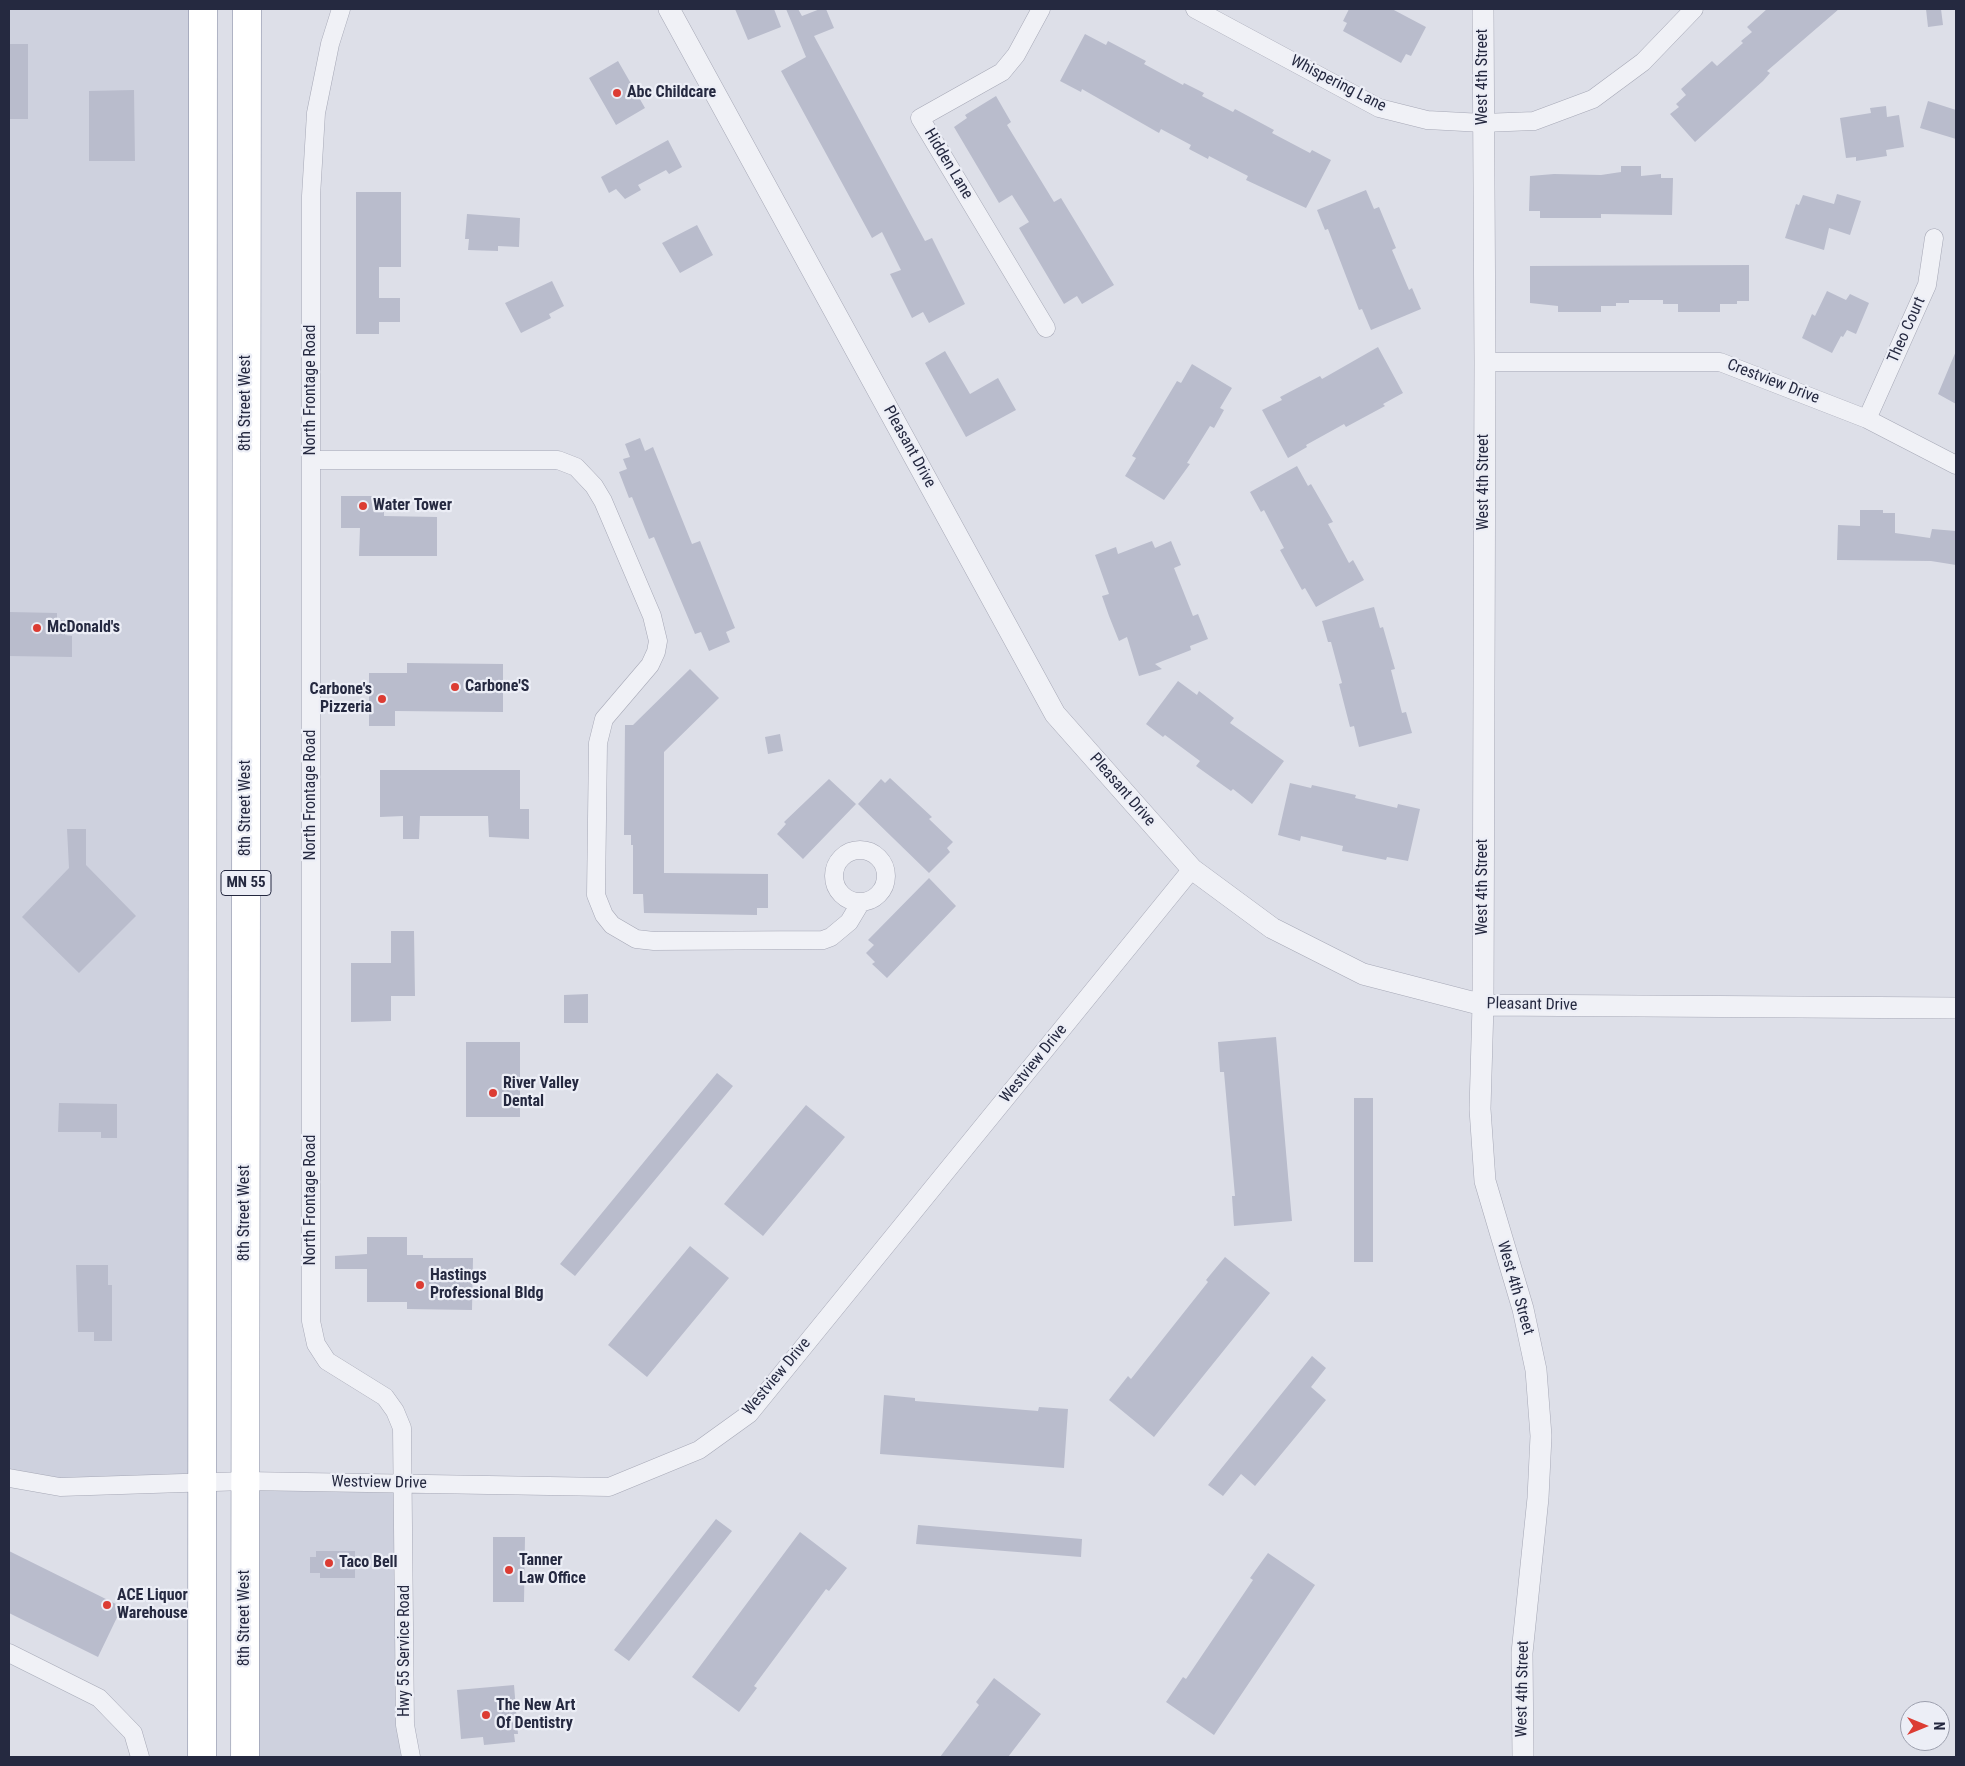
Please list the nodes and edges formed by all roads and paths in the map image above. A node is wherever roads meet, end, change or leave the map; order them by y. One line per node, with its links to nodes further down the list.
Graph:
1 (203, 9): 22 (highway, MN 55)
2 (247, 9): 21 (highway, 8th Street West / MN 55)
3 (341, 9): 14 (street, North Frontage Road)
4 (669, 9): 16 (street, Pleasant Drive)
5 (1041, 9): 11 (street, Hidden Lane)
6 (1195, 9): 9 (street, Whispering Lane)
7 (1483, 9): 9 (street, West 4th Street)
8 (1694, 9): 9 (street, Whispering Lane)
9 (1483, 122): 12 (street, West 4th Street)
10 (1934, 238): 13 (street, Theo Court)
11 (1046, 328)
12 (1485, 362): 13 (street, Crestview Drive); 18 (street, West 4th Street)
13 (1867, 419): 15 (street, Crestview Drive)
14 (311, 460): 17 (street); 23 (street, North Frontage Road)
15 (1956, 465)
16 (1192, 869): 18 (street, Pleasant Drive); 23 (street, Westview Drive)
17 (861, 902)
18 (1483, 1005): 19 (street, Pleasant Drive); 29 (street, West 4th Street)
19 (1956, 1008)
20 (9, 1478): 22 (street, Westview Drive)
21 (245, 1481): 22 (street, Westview Drive); 23 (street, Westview Drive); 27 (highway, 8th Street West / MN 55)
22 (202, 1482): 26 (highway, MN 55)
23 (404, 1484): 28 (street, Hwy 55 Service Road)
24 (9, 1653): 25 (street)
25 (140, 1757)
26 (202, 1757)
27 (245, 1757)
28 (411, 1757)
29 (1523, 1757)

